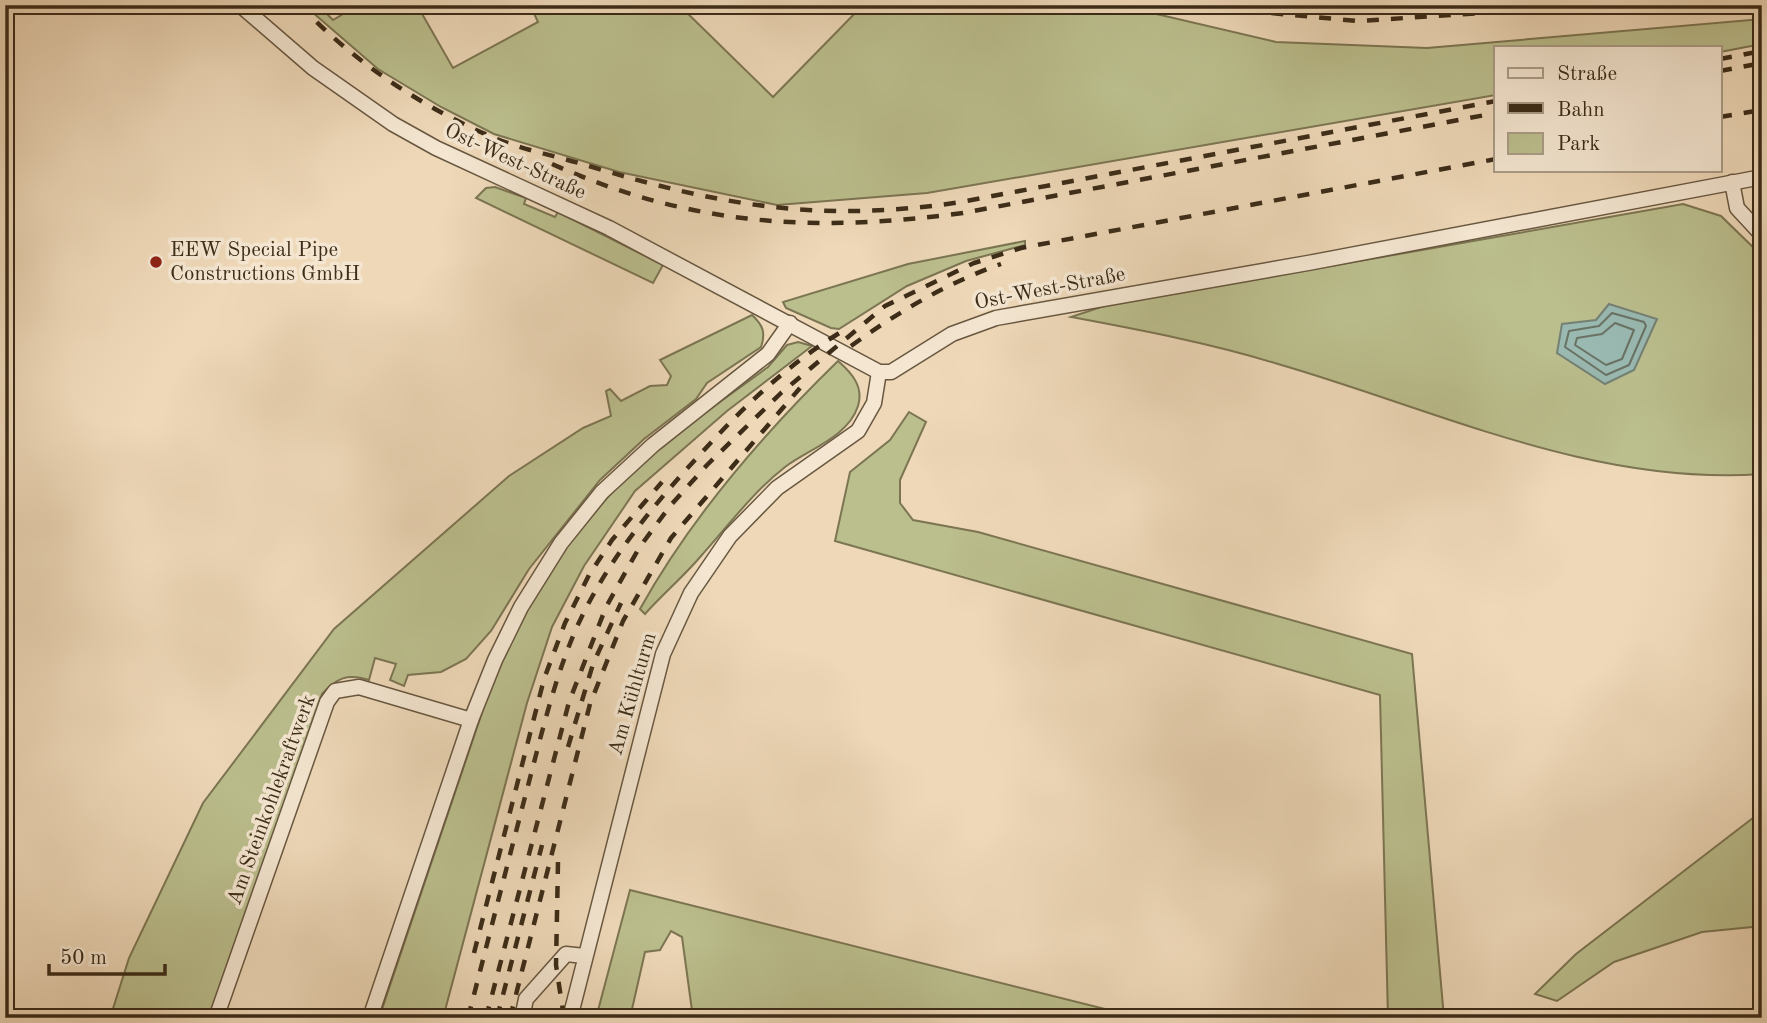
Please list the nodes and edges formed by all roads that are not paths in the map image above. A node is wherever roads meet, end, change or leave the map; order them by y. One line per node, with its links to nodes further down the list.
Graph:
1 (240, 5): 5 (street, Ost-West-Straße)
2 (1762, 177): 3 (street, Ost-West-Straße)
3 (1732, 182): 4 (street); 6 (street, Ost-West-Straße)
4 (1762, 235)
5 (790, 323): 6 (street, Ost-West-Straße); 7 (street)
6 (879, 372): 8 (street, Am Kühlturm)
7 (471, 720): 11 (street, Am Steinkohlekraftwerk); 12 (street)
8 (584, 956): 13 (street); 14 (street, Am Kühlturm)
9 (5, 1013): 10 (street)
10 (8, 1018)
11 (216, 1018)
12 (370, 1018)
13 (522, 1018)
14 (570, 1018)

